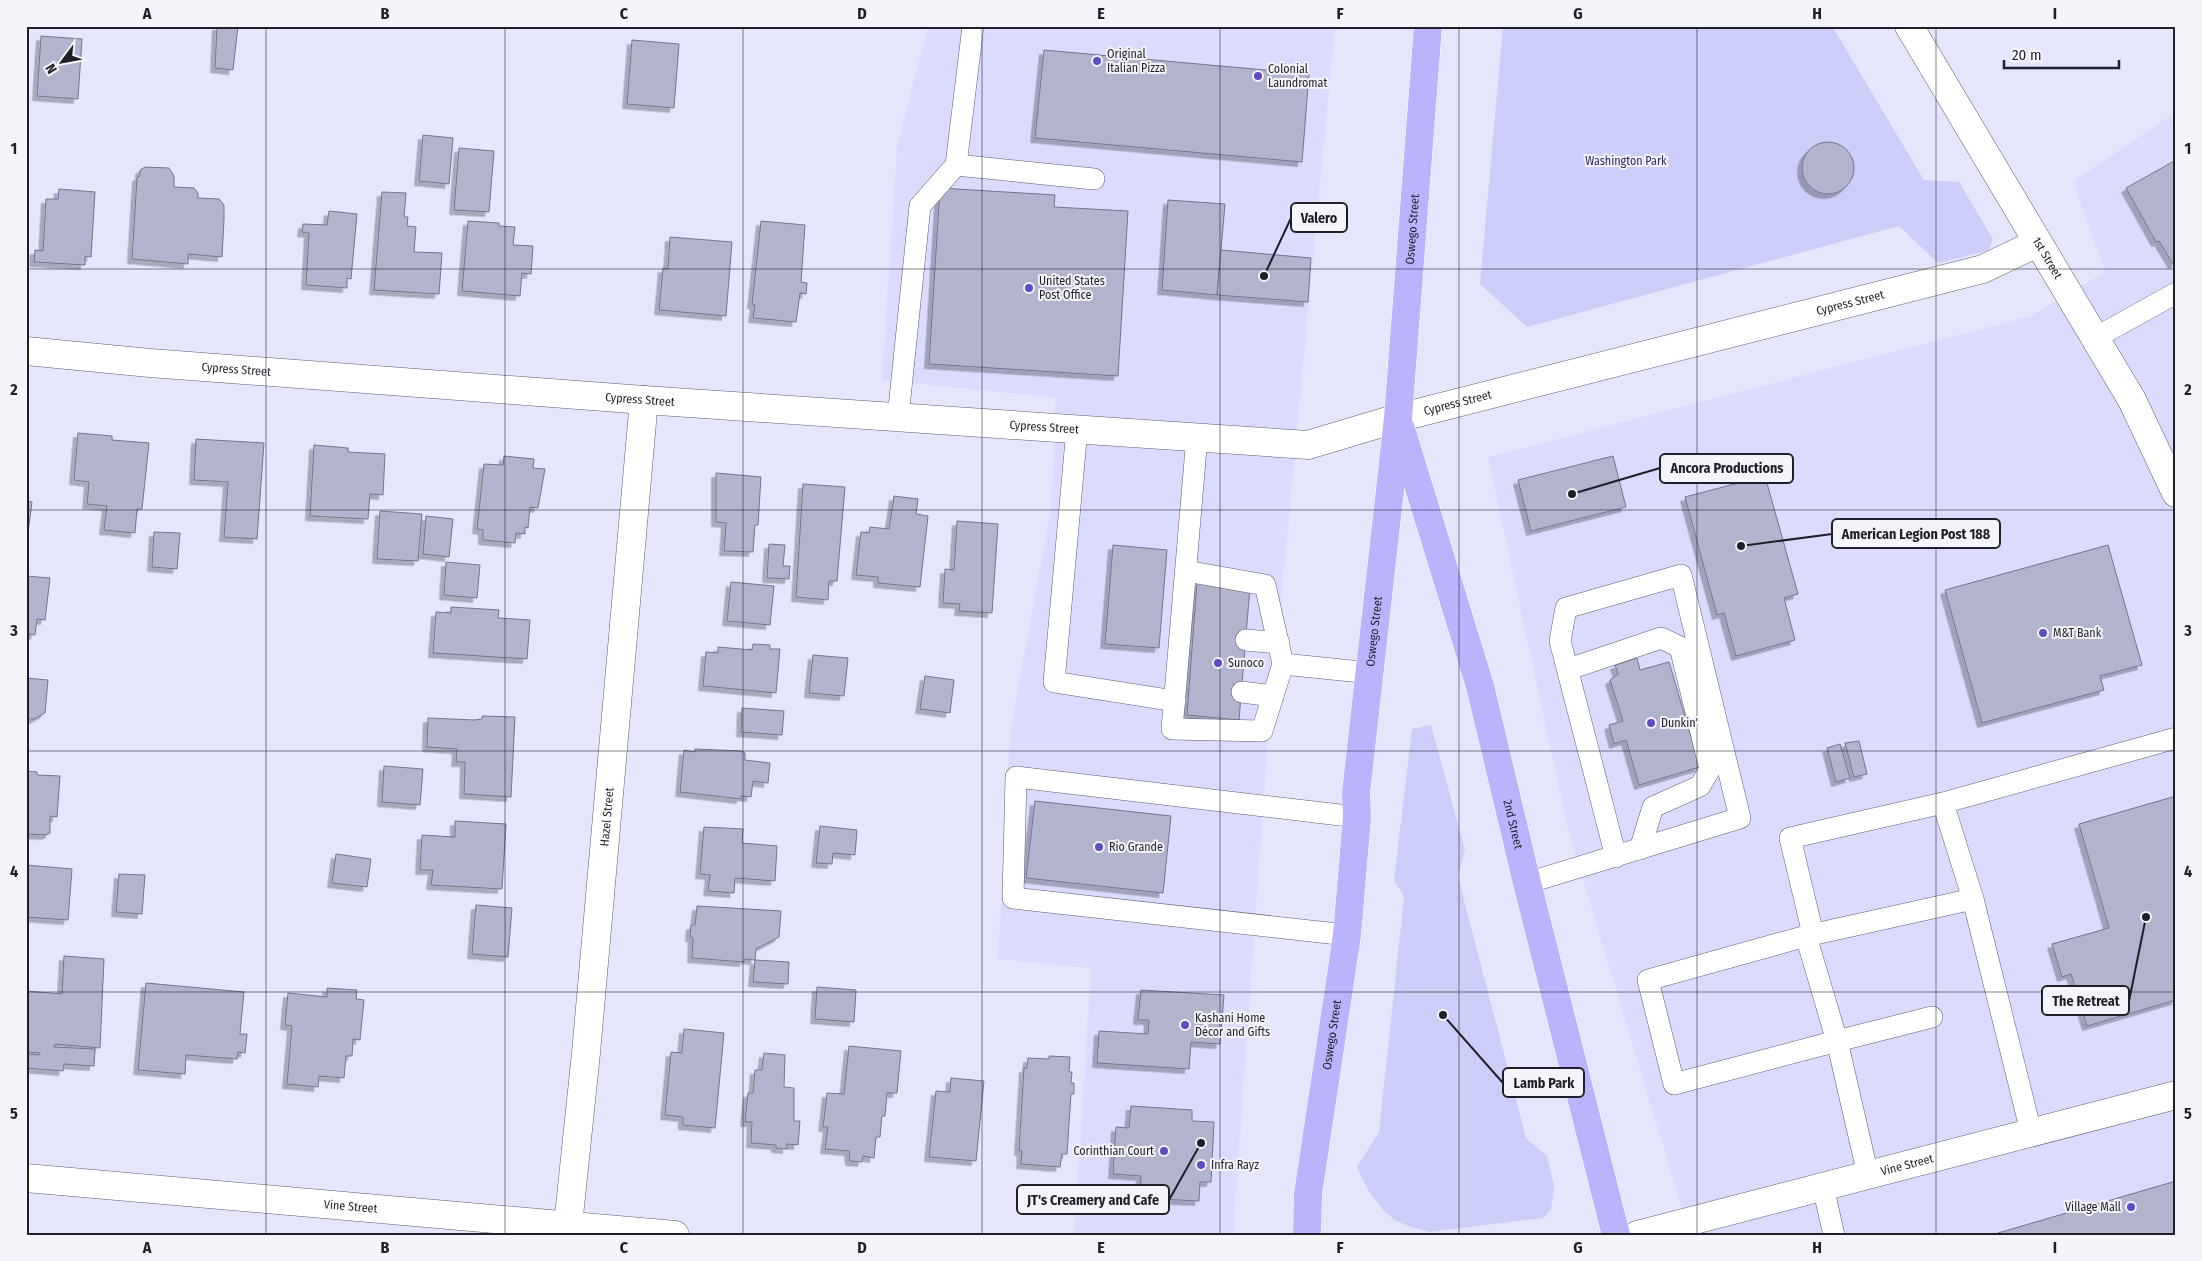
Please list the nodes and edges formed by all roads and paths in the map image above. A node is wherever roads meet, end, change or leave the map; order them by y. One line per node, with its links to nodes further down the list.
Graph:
1 (973, 26): 4 (lane)
2 (1428, 26): 12 (main road, Oswego Street)
3 (1909, 26): 6 (street, 1st Street)
4 (956, 165): 5 (lane); 11 (lane)
5 (1094, 179)
6 (2037, 243): 8 (street, 1st Street); 12 (street, Cypress Street)
7 (2176, 293): 8 (lane)
8 (2095, 338): 15 (street, 1st Street)
9 (26, 351): 10 (street, Cypress Street)
10 (644, 400): 11 (street, Cypress Street); 41 (street, Hazel Street)
11 (898, 417): 13 (street, Cypress Street)
12 (1398, 418): 14 (street, Cypress Street); 21 (main road, Oswego Street); 30 (main road, 2nd Street)
13 (1078, 429): 14 (street, Cypress Street); 22 (lane)
14 (1197, 437): 16 (lane)
15 (2176, 493)
16 (1186, 571): 18 (lane); 22 (lane)
17 (1246, 640): 18 (lane)
18 (1278, 643): 19 (lane)
19 (1283, 664): 21 (lane); 24 (lane)
20 (1568, 669): 28 (lane); 28 (lane); 29 (lane)
21 (1371, 673): 27 (main road, Oswego Street)
22 (1180, 691): 24 (lane)
23 (1242, 692): 24 (lane)
24 (1273, 696)
25 (2176, 738): 26 (lane)
26 (1943, 803): 31 (lane); 33 (lane)
27 (1357, 817): 32 (main road, Oswego Street); 32 (lane)
28 (1640, 849): 29 (lane)
29 (1616, 857): 30 (lane)
30 (1527, 883): 44 (main road, 2nd Street)
31 (1973, 899): 33 (lane); 37 (lane)
32 (1347, 935): 43 (main road, Oswego Street)
33 (1809, 935): 35 (lane); 35 (lane)
34 (1932, 1017): 35 (lane)
35 (1837, 1041): 38 (lane)
36 (2176, 1095): 37 (street, Vine Street)
37 (2031, 1132): 38 (street, Vine Street)
38 (1868, 1175): 40 (street, Vine Street)
39 (26, 1178): 41 (street, Vine Street)
40 (1823, 1186): 45 (street, Vine Street); 46 (lane)
41 (567, 1230): 42 (street, Vine Street)
42 (675, 1235)
43 (1308, 1235)
44 (1616, 1235)
45 (1637, 1235)
46 (1834, 1235)

